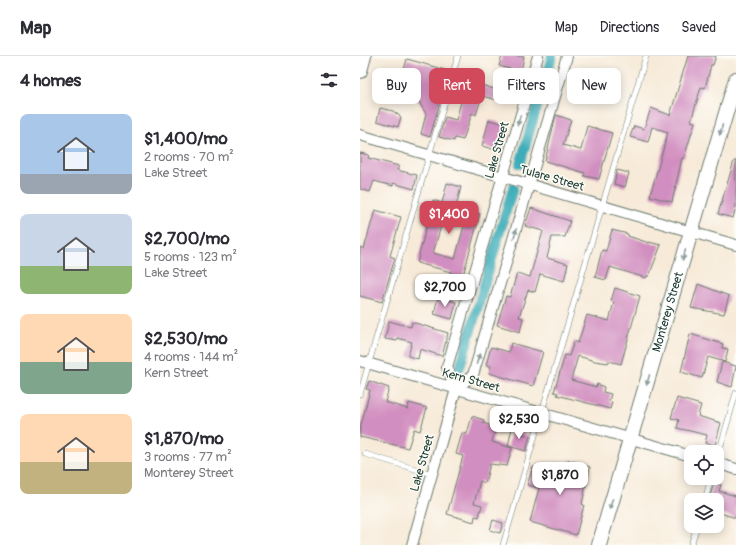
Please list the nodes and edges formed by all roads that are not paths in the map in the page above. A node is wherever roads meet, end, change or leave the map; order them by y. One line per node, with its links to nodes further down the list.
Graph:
1 (364, 56): 6 (main road)
2 (458, 56): 9 (lane)
3 (538, 56): 10 (street, Lake Street, one-way to 10)
4 (566, 56): 11 (street)
5 (646, 56): 12 (lane)
6 (360, 71)
7 (736, 79): 13 (main road, Monterey Street, one-way to 13)
8 (360, 135): 9 (street, Tulare Street)
9 (428, 155): 10 (street, Tulare Street); 15 (lane)
10 (503, 177): 11 (street, Tulare Street); 16 (street, Lake Street)
11 (529, 185): 12 (street, Tulare Street); 16 (street, one-way to 11)
12 (602, 206): 13 (street, Tulare Street); 19 (lane)
13 (691, 232): 14 (street, Tulare Street); 20 (main road, Monterey Street, one-way to 20)
14 (736, 245)
15 (364, 362): 16 (street, Kern Street); 18 (lane)
16 (456, 389): 19 (street, Kern Street); 26 (street, Lake Street)
17 (736, 393): 21 (lane)
18 (360, 394)
19 (541, 414): 20 (street, Kern Street); 29 (lane)
20 (630, 440): 23 (street, Kern Street); 30 (main road, Monterey Street, one-way to 30)
21 (721, 445)
22 (364, 454): 26 (lane)
23 (684, 454)
24 (724, 465): 25 (street)
25 (736, 468)
26 (432, 474): 28 (street, Lake Street)
27 (695, 533): 31 (lane)
28 (412, 545)
29 (503, 545)
30 (599, 545)
31 (691, 545)

